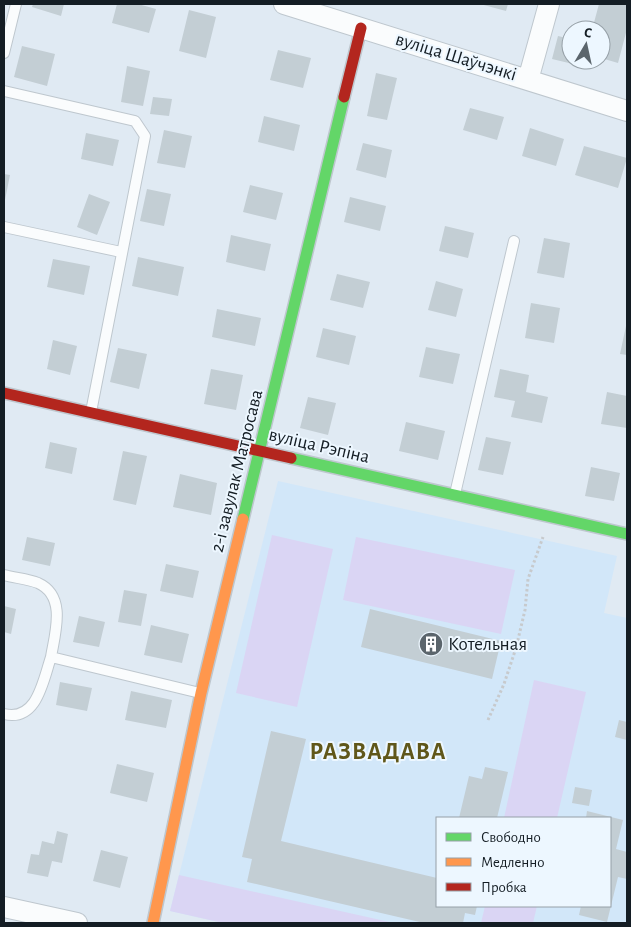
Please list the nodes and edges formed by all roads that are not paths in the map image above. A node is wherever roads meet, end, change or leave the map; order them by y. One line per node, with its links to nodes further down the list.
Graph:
1 (16, 4): 5 (lane)
2 (284, 4): 4 (street, вуліца Шаўчэнкі)
3 (549, 4): 6 (street)
4 (361, 28): 6 (street, вуліца Шаўчэнкі); 14 (street, 2-і завулак Матросава)
5 (4, 54)
6 (528, 80): 8 (street, вуліца Шаўчэнкі)
7 (4, 91): 11 (lane)
8 (627, 111)
9 (4, 227): 11 (lane)
10 (514, 241): 15 (lane)
11 (121, 252): 13 (lane)
12 (4, 394): 13 (street, вуліца Рэпіна)
13 (90, 413): 14 (street, вуліца Рэпіна)
14 (260, 451): 15 (street, вуліца Рэпіна); 19 (street, 2-і завулак Матросава)
15 (455, 495): 16 (street, вуліца Рэпіна)
16 (627, 534)
17 (4, 576): 18 (lane)
18 (52, 657): 19 (lane); 20 (lane)
19 (201, 693): 23 (street, 2-і завулак Матросава)
20 (4, 714)
21 (4, 907): 22 (street)
22 (77, 923)
23 (153, 923)

